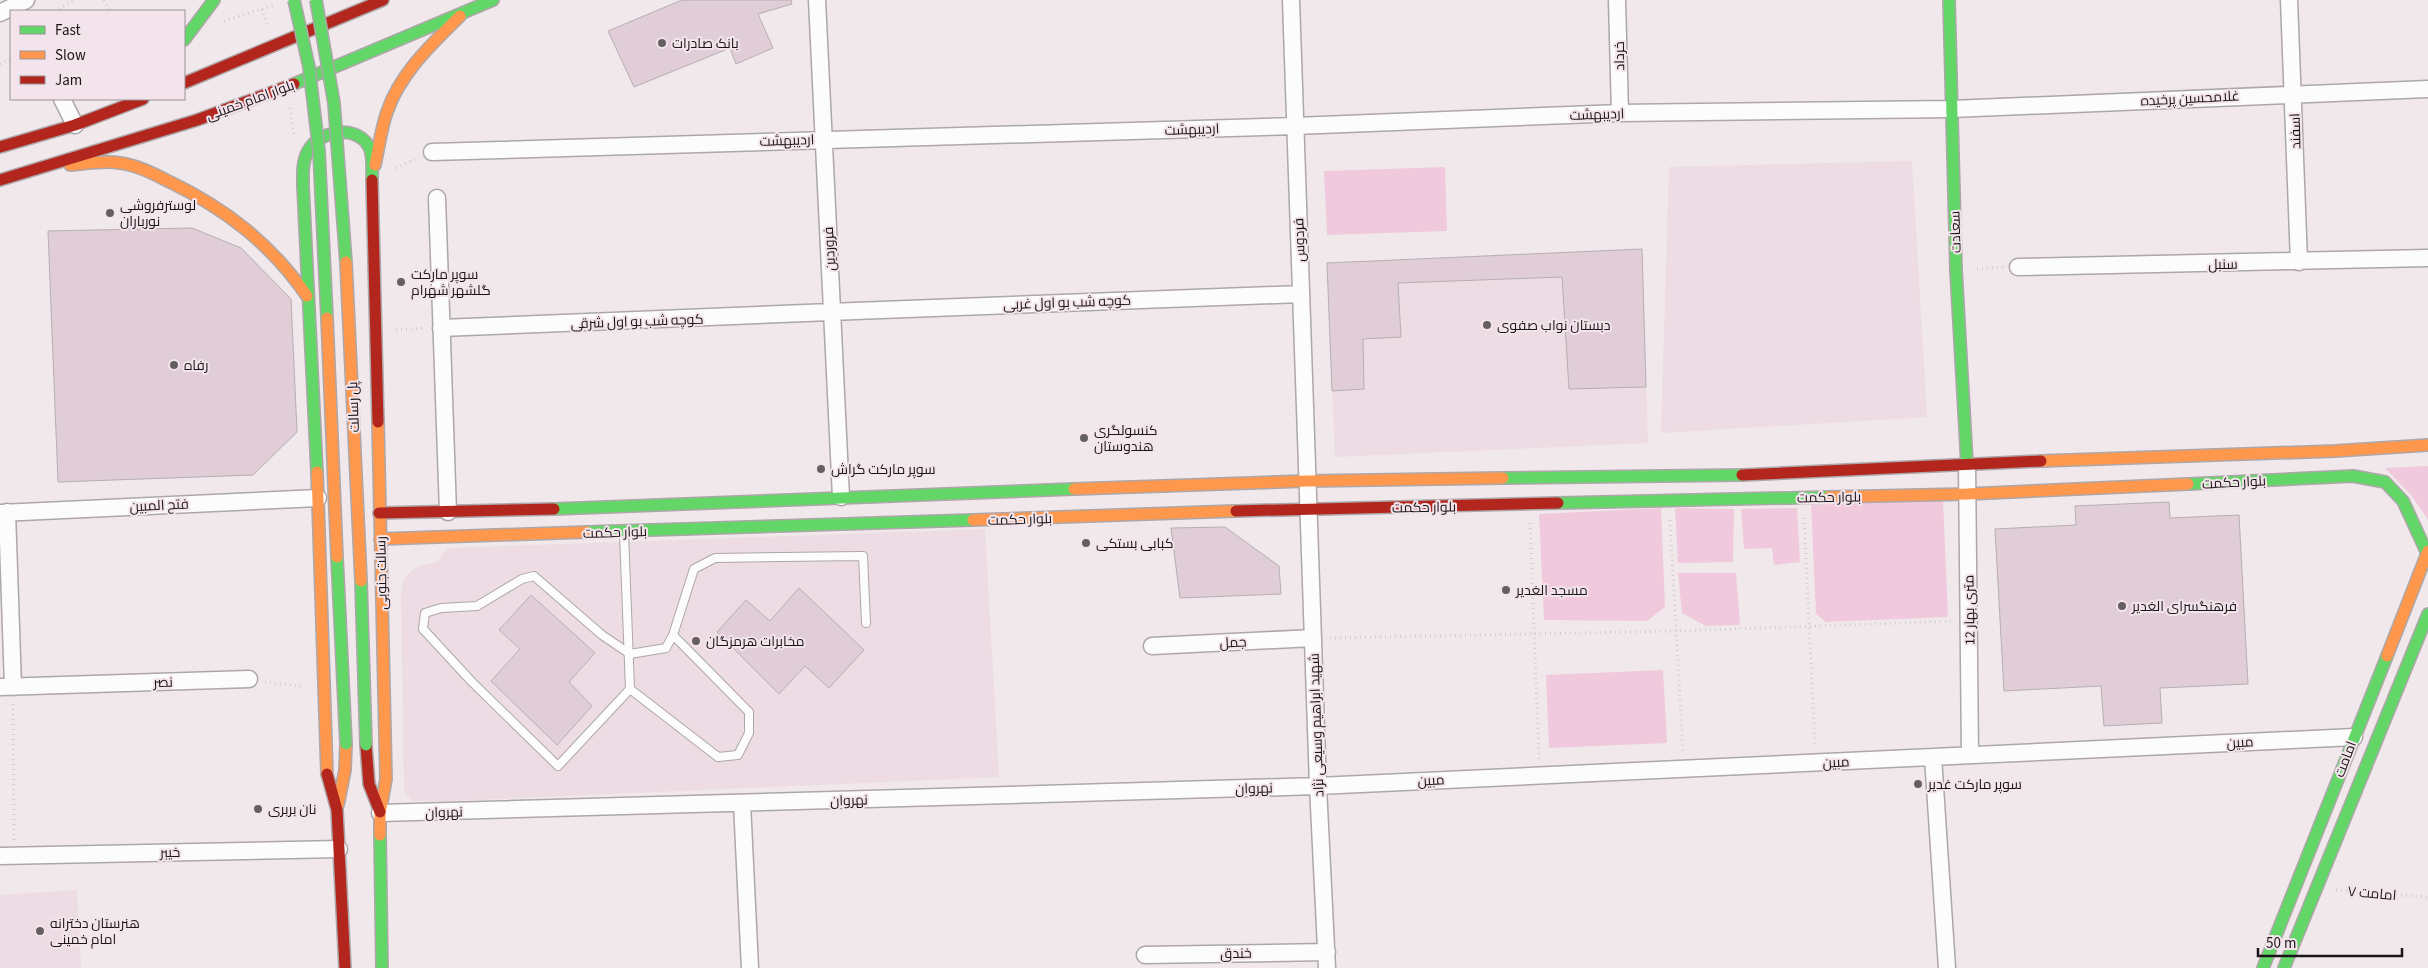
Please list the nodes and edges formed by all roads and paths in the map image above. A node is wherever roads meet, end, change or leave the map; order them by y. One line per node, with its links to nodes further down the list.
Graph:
1 (75, 0): 15 (path)
2 (214, 0): 18 (street)
3 (294, 0): 88 (street, پل رسالت, bridge)
4 (316, 0): 89 (street, پل رسالت, bridge)
5 (383, 0): 20 (street)
6 (493, 0): 17 (street, بلوار امام خمینی)
7 (817, 0): 34 (street, فروردین)
8 (1291, 0): 32 (street, فردوس)
9 (1618, 0): 30 (street, خرداد)
10 (1949, 0): 28 (street, سعادت)
11 (2289, 0): 24 (street, اسفند)
12 (18, 4): 16 (street)
13 (278, 4): 14 (path)
14 (262, 9): 18 (path); 20 (path)
15 (56, 10)
16 (0, 13)
17 (460, 16): 22 (street, بلوار امام خمینی); 38 (street)
18 (192, 31): 19 (street)
19 (185, 39)
20 (272, 46): 21 (street)
21 (185, 83)
22 (287, 87): 33 (path); 37 (street, بلوار امام خمینی)
23 (2428, 90): 24 (street, غلامحسین پرخیده)
24 (2294, 94): 28 (street, غلامحسین پرخیده); 42 (street, اسفند)
25 (62, 100): 31 (street)
26 (123, 100): 29 (street)
27 (140, 100): 29 (street)
28 (1952, 109): 30 (street, اردیبهشت); 44 (street, سعادت)
29 (110, 111): 31 (street)
30 (1620, 113): 32 (street, اردیبهشت)
31 (74, 125): 35 (street)
32 (1295, 126): 34 (street, اردیبهشت); 45 (street, فردوس)
33 (295, 138)
34 (823, 139): 36 (street, اردیبهشت); 47 (street, فروردین)
35 (0, 147)
36 (432, 152): 38 (path)
37 (44, 166): 39 (street, بلوار امام خمینی); 46 (street)
38 (372, 178): 46 (street); 49 (street, رسالت جنوبی)
39 (0, 180)
40 (437, 198): 48 (street)
41 (2428, 258): 42 (street, سنبل)
42 (2299, 262): 43 (street, سنبل)
43 (2018, 267): 44 (path)
44 (1956, 270): 51 (street, سعادت)
45 (1300, 294): 47 (street, کوچه شب بو اول غربی); 52 (street, فردوس)
46 (308, 298): 55 (street)
47 (833, 314): 48 (street, کوچه شب بو اول شرقی); 54 (street, فروردین)
48 (441, 328): 49 (path); 61 (street)
49 (376, 331): 62 (street, رسالت جنوبی)
50 (2428, 445): 51 (street, بلوار حکمت)
51 (1967, 464): 52 (street, بلوار حکمت); 53 (street, 12 متری بهار)
52 (1307, 481): 54 (street, بلوار حکمت); 59 (street, شهید ابراهیم وسیعی نژاد)
53 (1968, 494): 56 (street, بلوار حکمت); 65 (street, بلوار حکمت); 67 (street, 12 متری بهار)
54 (841, 497): 63 (street, بلوار حکمت)
55 (318, 498): 60 (street, فتح المبین); 79 (street)
56 (1803, 498): 57 (street, بلوار حکمت); 69 (path)
57 (1669, 501): 58 (street, بلوار حکمت); 70 (path)
58 (1529, 506): 59 (street, بلوار حکمت); 72 (path)
59 (1308, 509): 63 (street, بلوار حکمت); 73 (street, شهید ابراهیم وسیعی نژاد)
60 (4, 512): 77 (street)
61 (448, 512): 62 (street, بلوار حکمت); 63 (street, بلوار حکمت)
62 (379, 513): 64 (street, رسالت جنوبی)
63 (623, 520): 64 (street, بلوار حکمت); 75 (lane)
64 (380, 539): 89 (street, رسالت جنوبی)
65 (2428, 552): 80 (street, امامت)
66 (2428, 614): 92 (street, امامت)
67 (1969, 620): 69 (path); 81 (street, 12 متری بهار)
68 (866, 623): 71 (lane)
69 (1809, 625): 70 (path); 83 (path)
70 (1676, 631): 72 (path); 84 (path)
71 (673, 634): 75 (lane); 78 (lane)
72 (1535, 634): 73 (path); 85 (path)
73 (1314, 638): 74 (street, جمل); 86 (street, شهید ابراهیم وسیعی نژاد)
74 (1152, 646)
75 (630, 654): 78 (lane); 78 (lane)
76 (249, 680): 77 (street, نصر); 79 (path)
77 (6, 687): 91 (path)
78 (630, 689)
79 (325, 690): 88 (street)
80 (2354, 737): 81 (street, مبین); 101 (street, امامت)
81 (1970, 755): 82 (street, مبین)
82 (1932, 757): 83 (street, مبین); 100 (street)
83 (1816, 763): 84 (street, مبین)
84 (1684, 769): 85 (street, مبین)
85 (1539, 775): 86 (street, مبین)
86 (1318, 786): 87 (street, نهروان); 94 (street, شهید ابراهیم وسیعی نژاد)
87 (742, 803): 89 (street, نهروان); 98 (street)
88 (338, 810): 90 (street)
89 (380, 813): 97 (street, رسالت جنوبی)
90 (339, 848): 91 (street, خیبر); 96 (street)
91 (7, 856)
92 (2316, 888): 93 (path, امامت ۷); 102 (street, امامت)
93 (2428, 897)
94 (1327, 952): 95 (street, خندق); 99 (street, شهید ابراهیم وسیعی نژاد)
95 (1145, 955)
96 (344, 968)
97 (382, 968)
98 (750, 968)
99 (1327, 968)
100 (1946, 968)
101 (2263, 968)
102 (2284, 968)

